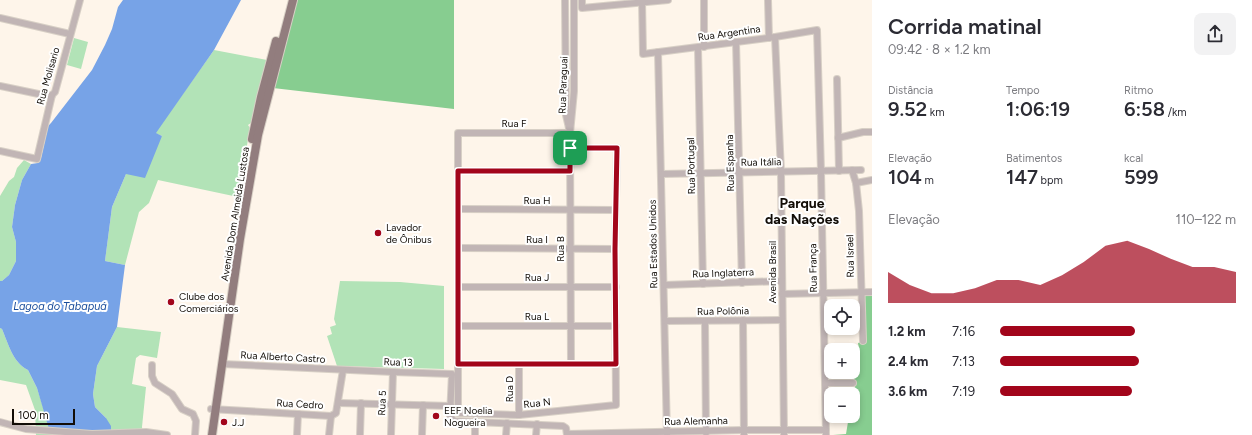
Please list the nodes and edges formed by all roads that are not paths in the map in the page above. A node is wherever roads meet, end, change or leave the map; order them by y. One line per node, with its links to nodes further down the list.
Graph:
1 (80, 0): 13 (street, Rua Molisario)
2 (288, 0): 14 (main road, Avenida Dom Almeida Lustosa)
3 (293, 0): 14 (main road, Avenida Dom Almeida Lustosa)
4 (565, 0): 23 (street, Rua Paraguai)
5 (574, 0): 23 (street, Rua Paraguai)
6 (582, 0): 10 (street)
7 (668, 0): 10 (street)
8 (704, 0): 17 (street, Rua Portugal)
9 (768, 0): 15 (street, Avenida Brasil)
10 (642, 1): 18 (street, Rua Argentina)
11 (0, 18): 13 (street)
12 (817, 30): 15 (street, Rua Argentina); 31 (street, Rua França)
13 (70, 34): 21 (street, Rua Molisario)
14 (281, 34): 42 (main road, Avenida Dom Almeida Lustosa)
15 (772, 38): 16 (street, Rua Argentina); 34 (street, Avenida Brasil)
16 (736, 42): 17 (street, Rua Argentina); 33 (street, Rua Espanha)
17 (701, 47): 18 (street, Rua Argentina); 35 (street, Rua Portugal)
18 (658, 52): 36 (street, Rua Estados Unidos)
19 (837, 79): 24 (street)
20 (0, 86): 21 (street)
21 (52, 95): 26 (street, Rua Molisario)
22 (872, 132): 24 (street)
23 (570, 133): 25 (street, Rua B); 29 (street, Rua F)
24 (838, 138): 32 (street)
25 (570, 148): 30 (street, Rua B); 41 (street)
26 (0, 151)
27 (852, 170): 28 (street, Rua Itália); 32 (street, Rua Itália); 38 (street, Rua Israel)
28 (861, 170)
29 (458, 171): 30 (street); 39 (street)
30 (570, 171): 40 (street, Rua B)
31 (821, 171): 32 (street, Rua Itália); 34 (street, Rua Itália); 55 (street, Rua França)
32 (839, 171)
33 (740, 172): 34 (street, Rua Itália); 35 (street, Rua Itália); 47 (street, Rua Espanha)
34 (781, 172): 46 (street, Avenida Brasil)
35 (701, 173): 36 (street, Rua Itália); 48 (street, Rua Portugal)
36 (662, 174): 49 (street, Rua Estados Unidos)
37 (872, 180): 38 (street)
38 (856, 183): 53 (street, Rua Israel)
39 (458, 210): 40 (street, Rua H); 43 (street)
40 (570, 210): 41 (street, Rua H); 44 (street, Rua B)
41 (616, 210): 45 (street)
42 (238, 239): 65 (main road, Avenida Dom Almeida Lustosa); 80 (main road, Avenida Dom Almeida Lustosa)
43 (458, 248): 44 (street, Rua I); 50 (street)
44 (570, 249): 45 (street, Rua I); 51 (street, Rua B)
45 (615, 249): 52 (street)
46 (782, 281): 47 (street, Rua Inglaterra); 56 (street, Avenida Brasil)
47 (742, 283): 48 (street, Rua Inglaterra)
48 (703, 284): 49 (street, Rua Inglaterra)
49 (664, 285): 59 (street, Rua Estados Unidos)
50 (458, 287): 51 (street, Rua J); 61 (street)
51 (570, 287): 52 (street, Rua J); 62 (street, Rua B)
52 (616, 287): 63 (street)
53 (861, 292): 54 (street); 55 (street); 64 (street, Rua Israel)
54 (872, 292)
55 (823, 293): 56 (street); 73 (street, Rua França)
56 (782, 294): 58 (street, Avenida Brasil)
57 (743, 320): 58 (street, Rua Polônia); 60 (street, Rua Polônia); 89 (street)
58 (782, 320): 92 (street, Avenida Brasil)
59 (664, 321): 60 (street, Rua Polônia); 90 (street, Rua Estados Unidos)
60 (705, 321): 91 (street)
61 (458, 326): 62 (street, Rua L); 66 (street)
62 (570, 326): 63 (street, Rua L); 68 (street, Rua B)
63 (616, 326): 69 (street)
64 (863, 341)
65 (222, 364): 71 (street, Rua Alberto Castro); 80 (main road, Avenida Dom Almeida Lustosa)
66 (458, 364): 67 (street); 82 (street, Rua N)
67 (519, 364): 68 (street); 82 (street, Rua D)
68 (571, 364): 69 (street)
69 (616, 364): 82 (street, Rua N)
70 (152, 365): 96 (street)
71 (343, 370): 72 (street, Rua 13); 75 (street)
72 (393, 372): 77 (street, Rua 5); 79 (street, Rua 13)
73 (825, 383): 74 (street); 93 (street, Rua França)
74 (852, 383)
75 (339, 403): 76 (street, Rua Cedro); 83 (street, Rua Cedro)
76 (361, 403): 77 (street, Rua Cedro); 101 (street)
77 (392, 404): 78 (street, Rua Cedro); 102 (street, Rua 5)
78 (423, 405): 79 (street, Rua Cedro); 103 (street)
79 (451, 406): 84 (street)
80 (213, 409): 81 (street, Rua Cedro); 97 (main road, Avenida Dom Almeida Lustosa); 98 (main road, Avenida Dom Almeida Lustosa)
81 (298, 414): 83 (street, Rua Cedro); 99 (street)
82 (519, 415)
83 (331, 416): 100 (street)
84 (475, 421): 86 (street); 104 (street)
85 (0, 422): 95 (street)
86 (506, 423): 87 (street); 105 (street)
87 (537, 424): 88 (street); 106 (street)
88 (566, 432): 94 (street, Rua Alemanha)
89 (744, 432): 91 (street, Rua Alemanha); 92 (street, Rua Alemanha)
90 (667, 433): 91 (street, Rua Alemanha); 94 (street, Rua Alemanha)
91 (706, 433)
92 (784, 433): 93 (street, Rua Alemanha)
93 (826, 433)
94 (629, 434)
95 (167, 435)
96 (195, 435)
97 (208, 435)
98 (212, 435)
99 (297, 435)
100 (330, 435)
101 (360, 435)
102 (391, 435)
103 (422, 435)
104 (475, 435)
105 (506, 435)
106 (536, 435)

